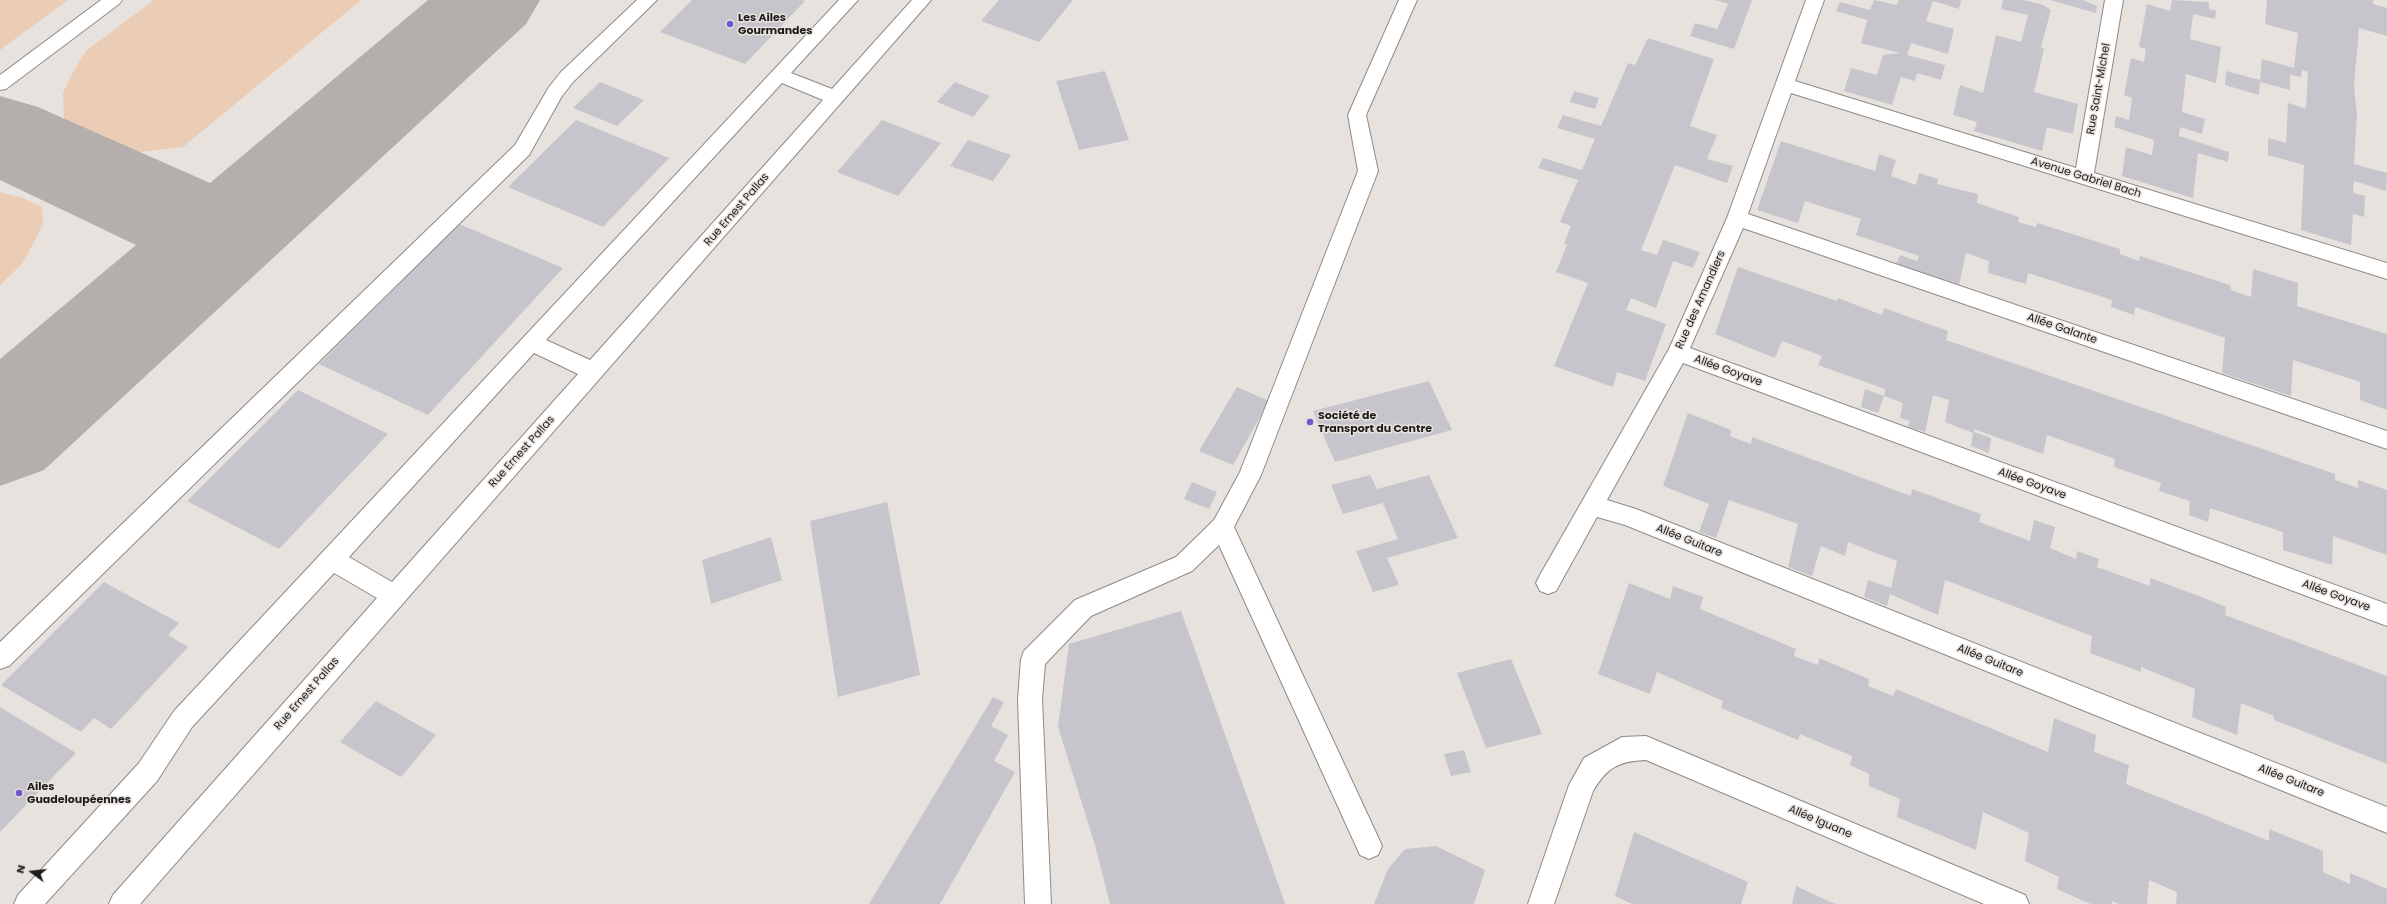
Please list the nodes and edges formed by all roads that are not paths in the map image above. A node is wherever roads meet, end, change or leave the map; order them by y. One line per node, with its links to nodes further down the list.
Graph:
1 (113, 0): 9 (street)
2 (648, 0): 25 (street)
3 (849, 0): 8 (street)
4 (922, 0): 11 (street, Rue Ernest Pallas)
5 (1408, 0): 20 (street)
6 (1815, 0): 10 (street, Rue des Amandiers)
7 (2114, 0): 12 (street, Rue Saint-Michel)
8 (779, 75): 11 (street); 15 (street)
9 (0, 84)
10 (1786, 85): 12 (street, Avenue Gabriel Bach); 13 (street, Rue des Amandiers)
11 (836, 98): 17 (street, Rue Ernest Pallas)
12 (2084, 177): 14 (street, Avenue Gabriel Bach)
13 (1737, 218): 16 (street, Rue des Amandiers); 18 (street, Allée Galante)
14 (2387, 271)
15 (531, 342): 17 (street); 21 (street)
16 (1678, 352): 19 (street, Rue des Amandiers); 24 (street, Allée Goyave)
17 (594, 372): 23 (street, Rue Ernest Pallas)
18 (2387, 440)
19 (1592, 505): 22 (street, Rue des Amandiers); 26 (street, Allée Guitare)
20 (1222, 527): 27 (street); 31 (street)
21 (332, 560): 23 (street); 29 (street)
22 (1548, 583)
23 (394, 596): 30 (street, Rue Ernest Pallas)
24 (2387, 615)
25 (0, 658)
26 (2387, 820)
27 (1369, 846)
28 (2013, 903): 32 (street, Allée Iguane)
29 (27, 904)
30 (122, 904)
31 (1038, 904)
32 (1542, 904)

